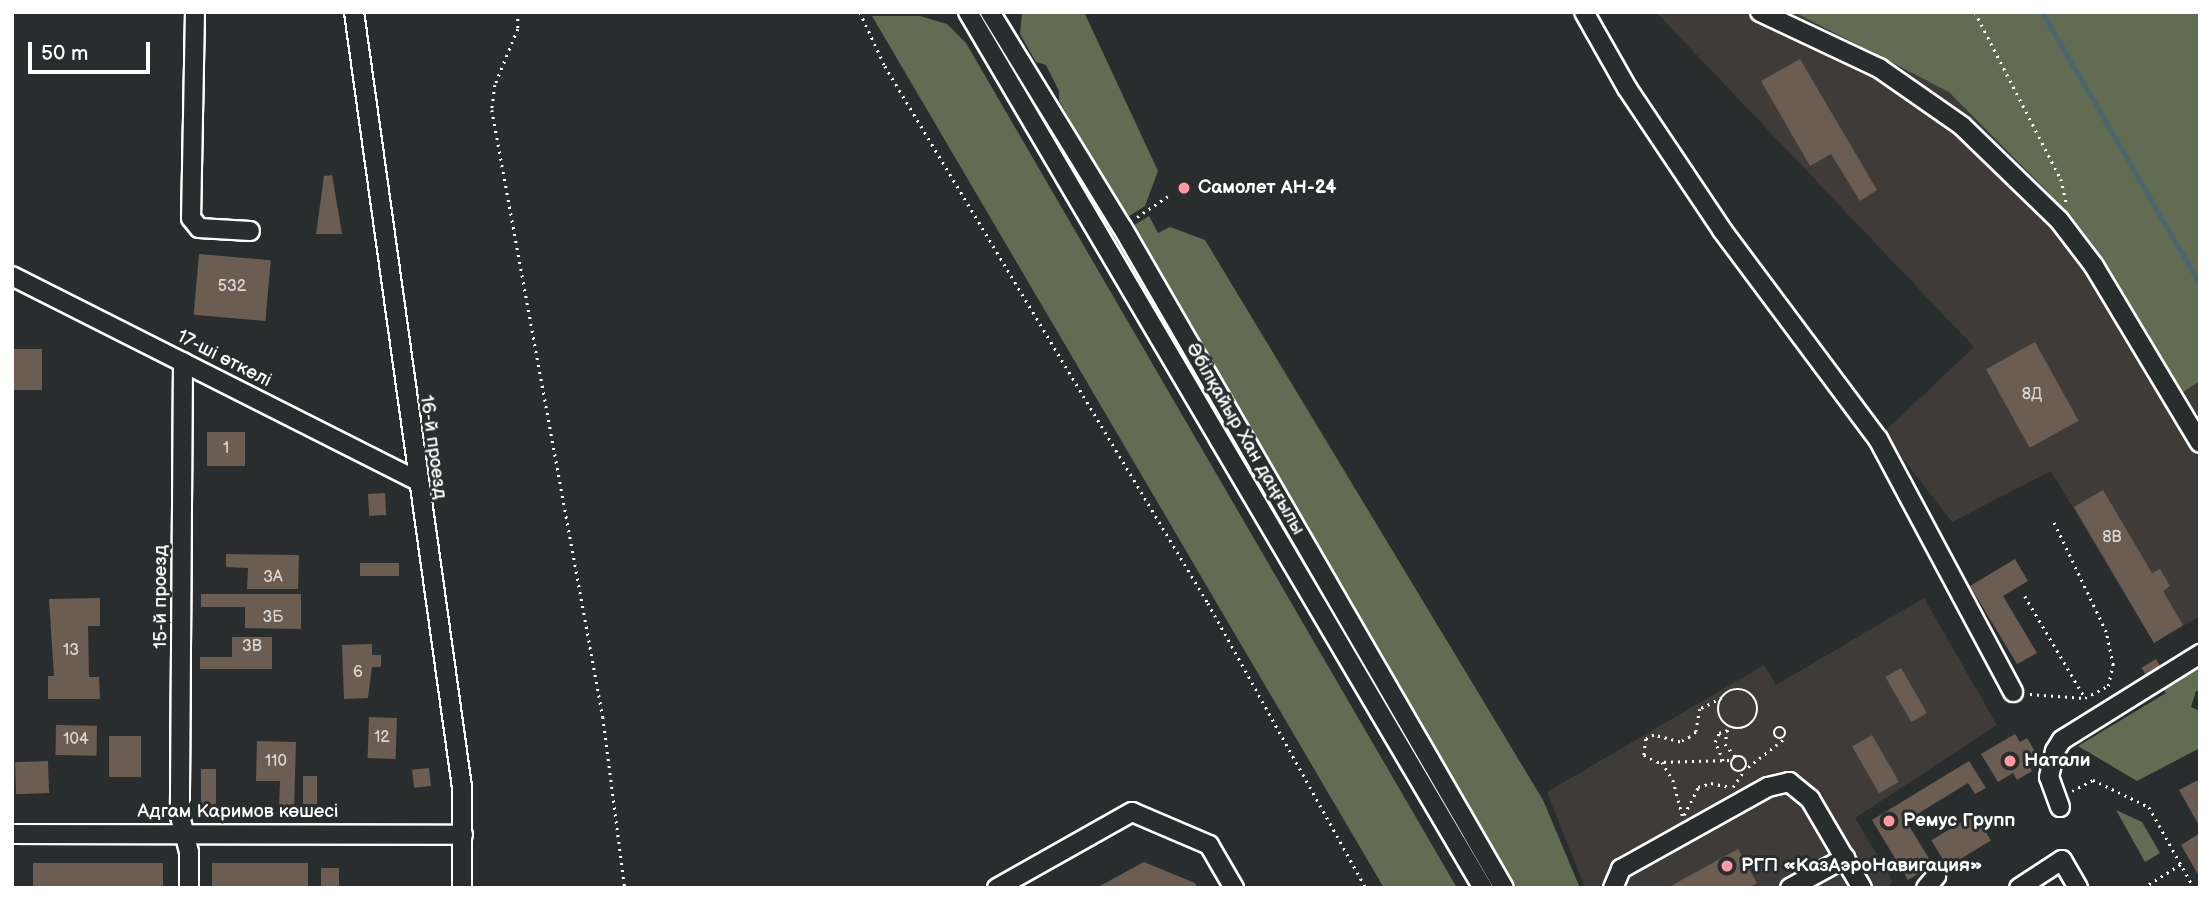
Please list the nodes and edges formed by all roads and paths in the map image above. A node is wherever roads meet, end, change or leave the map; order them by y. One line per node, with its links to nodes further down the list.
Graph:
1 (195, 12): 13 (street)
2 (354, 12): 17 (street, 16-й проезд)
3 (518, 12): 40 (path)
4 (860, 12): 43 (path)
5 (968, 12): 44 (street, Әбілқайыр Хан даңғылы)
6 (990, 12): 12 (street, Әбілқайыр Хан даңғылы)
7 (1584, 12): 21 (street)
8 (1760, 12): 11 (street)
9 (1975, 12): 11 (path)
10 (1168, 196): 12 (path)
11 (2059, 220): 16 (street)
12 (1122, 227): 45 (street, Әбілқайыр Хан даңғылы)
13 (250, 231)
14 (12, 276): 15 (street, 17-ші өткелі)
15 (183, 362): 17 (street, 17-ші өткелі); 33 (street, 15-й проезд)
16 (2200, 443)
17 (416, 480): 35 (street, 16-й проезд)
18 (2052, 519): 23 (path)
19 (2025, 596): 23 (path)
20 (2200, 654): 32 (street)
21 (2013, 692): 23 (path)
22 (1722, 698): 24 (path); 24 (path); 29 (path)
23 (2085, 698)
24 (1729, 728): 26 (path); 28 (path)
25 (1784, 739): 30 (path)
26 (1735, 757): 27 (path); 30 (path)
27 (1731, 760): 28 (path); 30 (path)
28 (1723, 761): 29 (path)
29 (1662, 762): 31 (path)
30 (1745, 769)
31 (1733, 789)
32 (2058, 804): 37 (path)
33 (185, 833): 34 (street, Адгам Каримов көшесі); 35 (street, Адгам Каримов көшесі); 38 (street, 15-й проезд)
34 (12, 834)
35 (463, 835): 39 (street, 16-й проезд)
36 (1845, 858): 46 (street); 47 (street); 48 (street)
37 (2181, 864): 51 (path); 52 (path)
38 (189, 888)
39 (462, 888)
40 (625, 888)
41 (997, 888): 42 (street)
42 (1234, 888)
43 (1366, 888)
44 (1483, 888)
45 (1504, 888)
46 (1613, 888)
47 (1790, 888)
48 (1862, 888)
49 (2019, 888): 50 (street)
50 (2078, 888)
51 (2143, 888)
52 (2194, 888)

